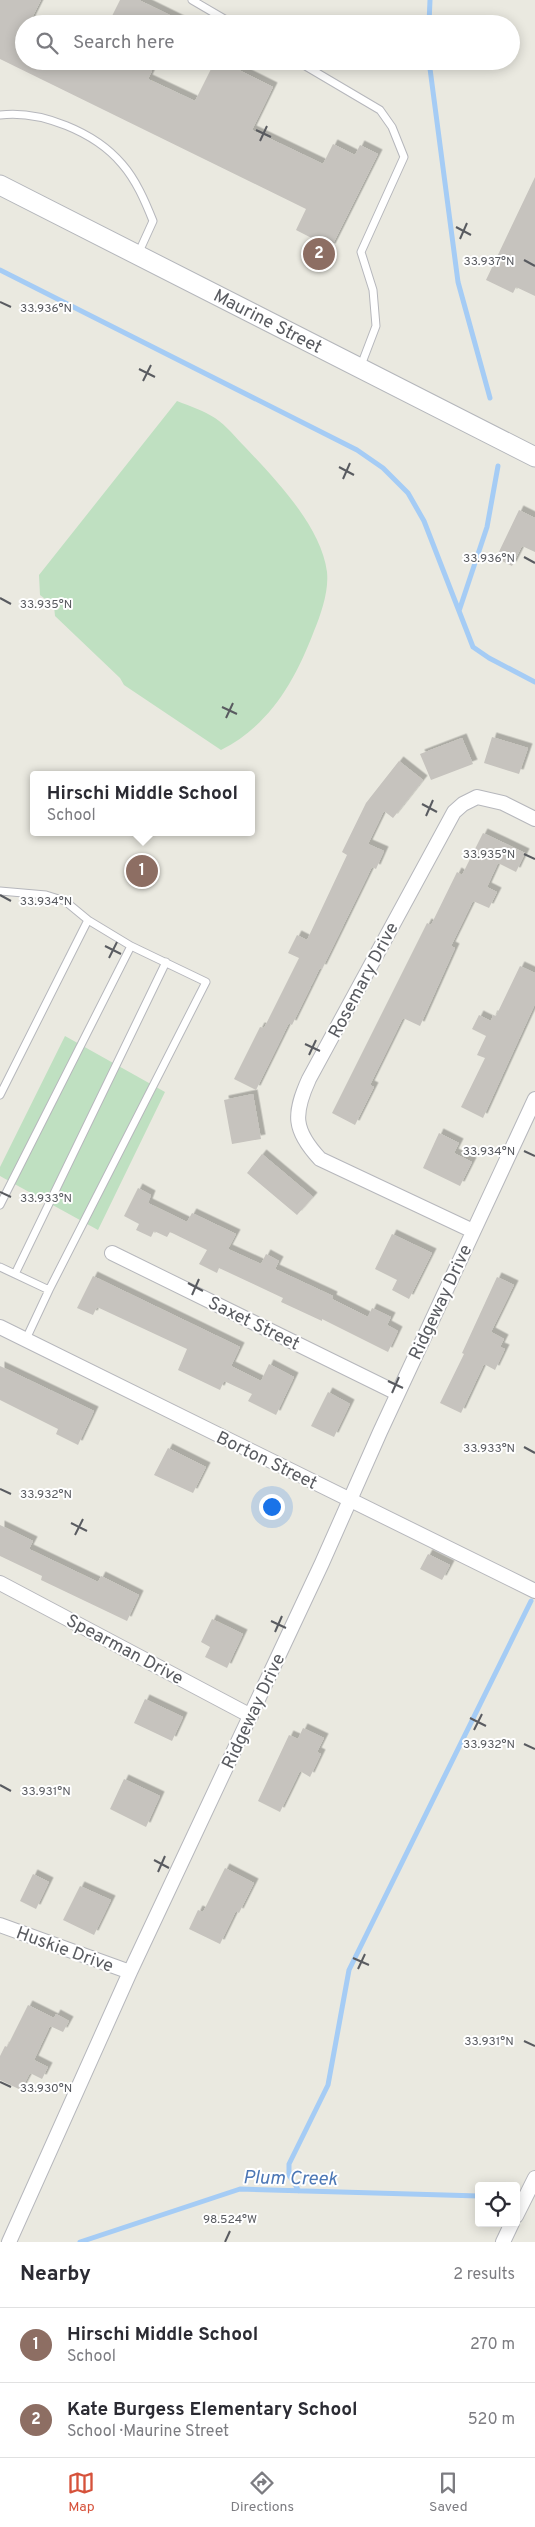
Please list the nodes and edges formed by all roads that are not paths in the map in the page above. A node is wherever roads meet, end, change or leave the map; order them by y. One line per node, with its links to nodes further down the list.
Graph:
1 (192, 0): 2 (lane)
2 (218, 15)
3 (312, 70): 7 (lane)
4 (0, 115): 6 (lane)
5 (0, 185): 6 (street, Maurine Street)
6 (137, 255): 7 (street, Maurine Street)
7 (360, 368): 8 (street, Maurine Street)
8 (535, 457)
9 (535, 819): 17 (street, Rosemary Drive)
10 (0, 891): 11 (lane)
11 (88, 920): 12 (lane); 14 (lane)
12 (131, 946): 13 (lane); 16 (lane)
13 (166, 962): 20 (lane); 21 (lane)
14 (0, 1095)
15 (535, 1099): 17 (street, Ridgeway Drive)
16 (0, 1205)
17 (473, 1232): 24 (street, Ridgeway Drive)
18 (112, 1253): 24 (street, Saxet Street)
19 (0, 1267): 20 (lane)
20 (15, 1274): 21 (lane)
21 (49, 1290): 23 (lane)
22 (0, 1326): 23 (street, Borton Street)
23 (26, 1339): 25 (street, Borton Street)
24 (397, 1393): 25 (street, Ridgeway Drive)
25 (350, 1500): 27 (street, Borton Street); 28 (street, Ridgeway Drive)
26 (0, 1583): 28 (street, Spearman Drive)
27 (535, 1591)
28 (251, 1716): 30 (street, Ridgeway Drive)
29 (0, 1925): 30 (street, Huskie Drive)
30 (130, 1972): 34 (street, Ridgeway Drive)
31 (535, 2178): 32 (street)
32 (520, 2208)
33 (510, 2227): 35 (street)
34 (9, 2242)
35 (503, 2242)

